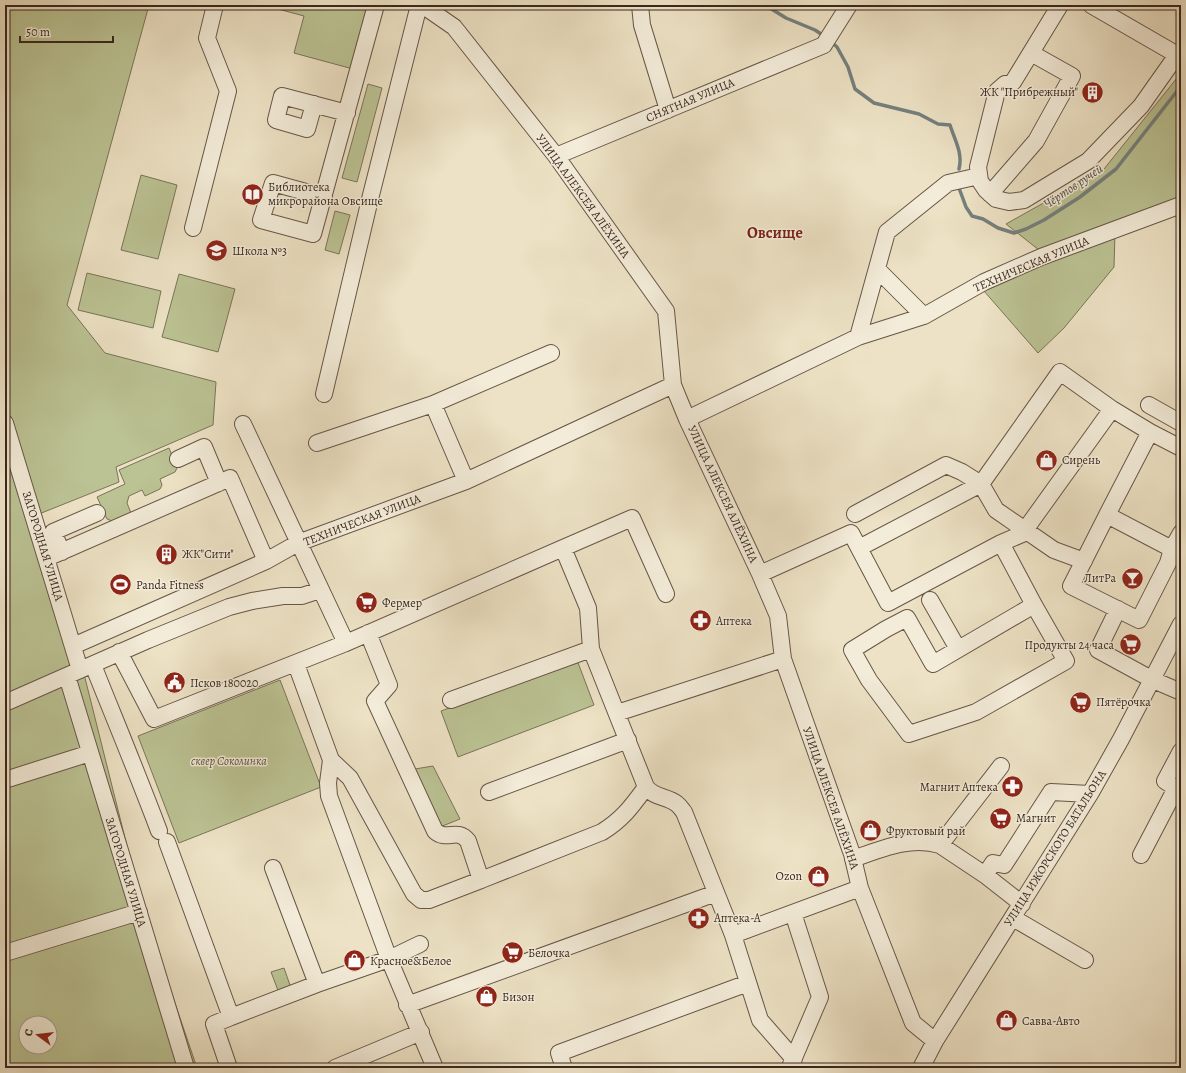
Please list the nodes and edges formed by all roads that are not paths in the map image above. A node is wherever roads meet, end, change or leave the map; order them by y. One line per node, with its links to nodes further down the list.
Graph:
1 (215, 5): 18 (street)
2 (376, 5): 12 (street)
3 (418, 5): 13 (street, УЛИЦА АЛЕКСЕЯ АЛЁХИНА); 24 (street)
4 (640, 5): 11 (street)
5 (849, 5): 11 (street, СНЯТНАЯ УЛИЦА)
6 (1060, 5): 8 (street)
7 (1091, 5): 9 (street)
8 (1031, 53): 14 (street); 15 (street)
9 (1179, 56): 15 (street)
10 (314, 104): 12 (street)
11 (668, 110): 13 (street, СНЯТНАЯ УЛИЦА)
12 (347, 113): 16 (street)
13 (556, 156): 23 (street, УЛИЦА АЛЕКСЕЯ АЛЁХИНА)
14 (979, 176): 15 (street); 19 (street)
15 (990, 194)
16 (324, 197)
17 (1181, 205): 20 (street, ТЕХНИЧЕСКАЯ УЛИЦА)
18 (194, 228)
19 (877, 269): 20 (street); 21 (street)
20 (924, 316): 21 (street, ТЕХНИЧЕСКАЯ УЛИЦА)
21 (858, 337): 28 (street, ТЕХНИЧЕСКАЯ УЛИЦА)
22 (551, 353): 25 (street)
23 (673, 385): 28 (street, УЛИЦА АЛЕКСЕЯ АЛЁХИНА); 36 (street, ТЕХНИЧЕСКАЯ УЛИЦА)
24 (324, 394)
25 (433, 404): 33 (street); 36 (street)
26 (1149, 405): 29 (street)
27 (1112, 409): 32 (street); 38 (street); 42 (street)
28 (687, 419): 53 (street, УЛИЦА АЛЕКСЕЯ АЛЁХИНА)
29 (1181, 422)
30 (5, 423): 50 (street, ЗАГОРОДНАЯ УЛИЦА)
31 (243, 424): 45 (street)
32 (1150, 432): 34 (street); 41 (street)
33 (317, 443)
34 (1181, 448)
35 (178, 459): 37 (street)
36 (466, 481): 45 (street, ТЕХНИЧЕСКАЯ УЛИЦА)
37 (219, 483): 48 (street); 51 (street)
38 (981, 484): 40 (street); 42 (street); 47 (street)
39 (97, 513): 48 (street)
40 (855, 514)
41 (1107, 515): 49 (street); 52 (street)
42 (1026, 531): 44 (street); 52 (street)
43 (1181, 533): 49 (street)
44 (1001, 543): 47 (street); 57 (street)
45 (298, 544): 51 (street); 54 (street, ТЕХНИЧЕСКАЯ УЛИЦА)
46 (563, 548): 55 (street); 60 (street); 63 (street)
47 (859, 548): 53 (street)
48 (62, 552): 50 (street)
49 (1174, 556): 58 (street)
50 (47, 558): 62 (street, ЗАГОРОДНАЯ УЛИЦА)
51 (266, 561): 62 (street)
52 (1084, 561): 58 (street)
53 (760, 574): 66 (street, УЛИЦА АЛЕКСЕЯ АЛЁХИНА)
54 (320, 590): 61 (street, ТЕХНИЧЕСКАЯ УЛИЦА); 65 (street)
55 (666, 594)
56 (930, 600): 64 (street)
57 (1034, 605): 64 (street); 64 (street)
58 (1118, 609): 69 (street)
59 (1181, 624): 69 (street, УЛИЦА ИЖОРСКОГО БАТАЛЬОНА)
60 (368, 633): 61 (street); 89 (street)
61 (346, 643): 67 (street)
62 (73, 646): 68 (street, ЗАГОРОДНАЯ УЛИЦА)
63 (591, 649): 71 (street); 73 (street)
64 (958, 649)
65 (119, 652): 67 (street); 68 (street)
66 (783, 658): 73 (street); 86 (street, УЛИЦА АЛЕКСЕЯ АЛЁХИНА)
67 (296, 664): 77 (street)
68 (80, 670): 72 (street); 76 (street, ЗАГОРОДНАЯ УЛИЦА); 104 (street)
69 (1153, 680): 70 (street); 83 (street, УЛИЦА ИЖОРСКОГО БАТАЛЬОНА)
70 (1181, 692)
71 (451, 700)
72 (5, 703)
73 (617, 713): 74 (street)
74 (628, 740): 80 (street); 82 (street)
75 (1181, 751): 81 (street)
76 (90, 753): 79 (street); 93 (street, ЗАГОРОДНАЯ УЛИЦА)
77 (331, 760): 89 (street); 99 (street)
78 (1001, 766): 84 (street)
79 (5, 780)
80 (646, 786): 89 (street); 91 (street)
81 (1178, 790): 85 (street)
82 (489, 792)
83 (1090, 794): 88 (street); 92 (street, УЛИЦА ИЖОРСКОГО БАТАЛЬОНА)
84 (940, 845): 86 (street); 88 (street)
85 (1141, 854)
86 (853, 859): 90 (street, УЛИЦА АЛЕКСЕЯ АЛЁХИНА)
87 (273, 868): 102 (street)
88 (985, 876): 92 (street)
89 (481, 880)
90 (860, 888): 94 (street); 106 (street, УЛИЦА АЛЕКСЕЯ АЛЁХИНА)
91 (716, 893): 96 (street); 103 (street)
92 (1022, 904): 95 (street, УЛИЦА ИЖОРСКОГО БАТАЛЬОНА)
93 (139, 912): 98 (street); 108 (street, ЗАГОРОДНАЯ УЛИЦА)
94 (793, 913): 96 (street); 107 (street)
95 (1013, 918): 100 (street); 106 (street, УЛИЦА ИЖОРСКОГО БАТАЛЬОНА)
96 (733, 935): 101 (street)
97 (420, 944): 99 (street)
98 (5, 953)
99 (389, 959): 102 (street); 103 (street)
100 (1086, 960)
101 (748, 983): 107 (street); 112 (street)
102 (317, 984): 104 (street)
103 (407, 1005): 105 (street)
104 (230, 1017): 109 (street)
105 (421, 1032): 110 (street); 111 (street)
106 (935, 1041): 113 (street, УЛИЦА ИЖОРСКОГО БАТАЛЬОНА)
107 (792, 1064)
108 (186, 1068)
109 (229, 1068)
110 (335, 1068)
111 (435, 1068)
112 (564, 1068)
113 (921, 1068)

